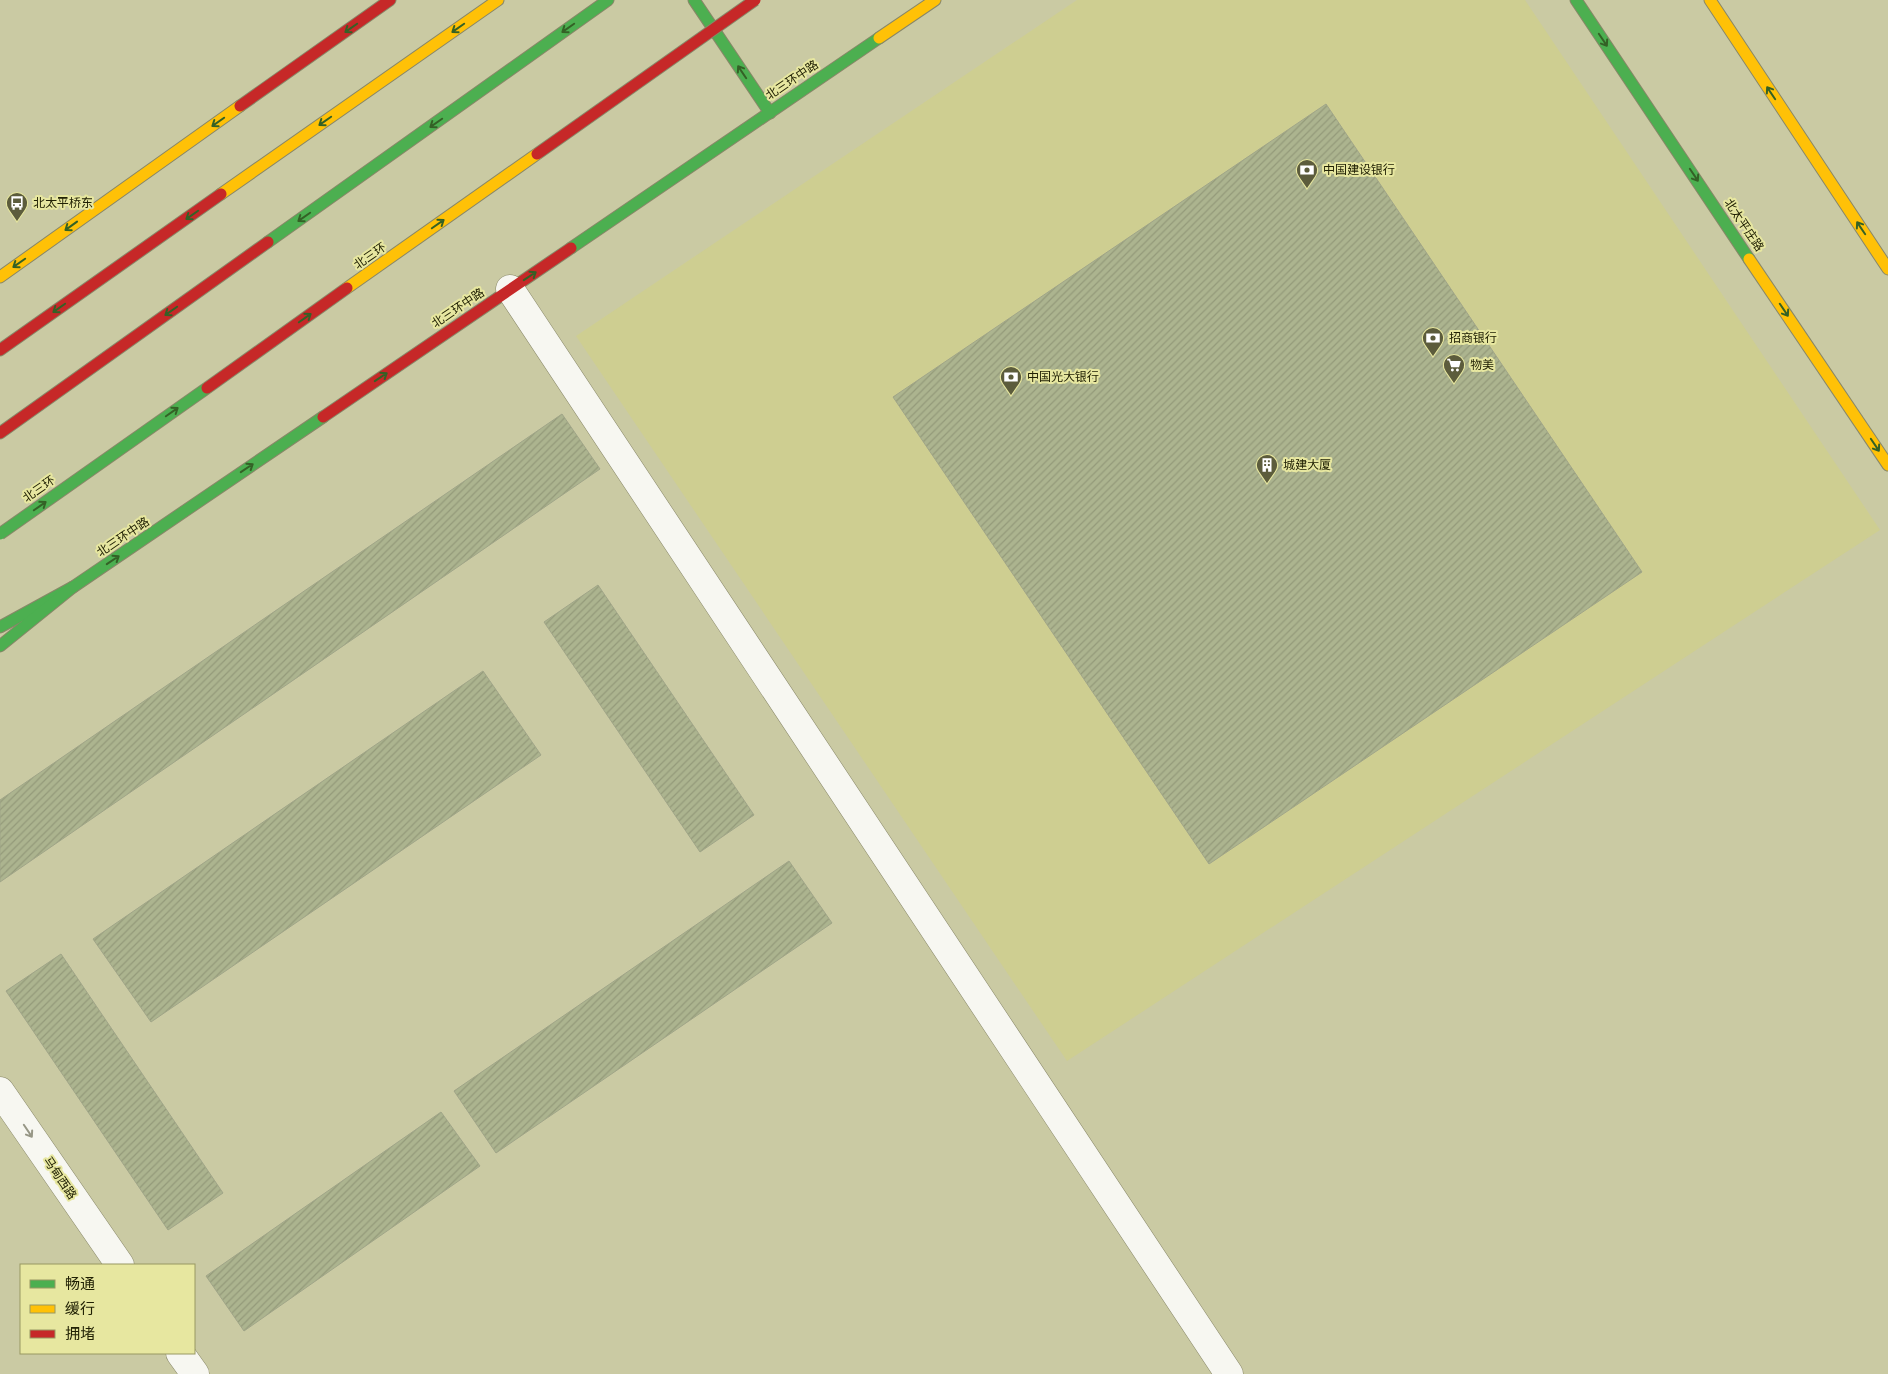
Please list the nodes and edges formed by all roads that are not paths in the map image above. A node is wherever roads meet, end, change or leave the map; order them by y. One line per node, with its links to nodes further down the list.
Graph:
1 (390, 0): 11 (main road, one-way to 11)
2 (498, 0): 13 (main road, one-way to 13)
3 (608, 0): 14 (main road, one-way to 14)
4 (694, 0): 9 (main road, one-way to 4)
5 (755, 0): 16 (main road, 北三环, one-way to 5, bridge)
6 (935, 0): 9 (main road, 北三环中路)
7 (1576, 0): 15 (main road, 北太平庄路, one-way to 15)
8 (1710, 0): 10 (main road, one-way to 8)
9 (770, 112): 12 (main road, 北三环中路, one-way to 9)
10 (1888, 269)
11 (0, 277)
12 (510, 289): 17 (main road, 北三环中路, one-way to 12); 24 (street)
13 (0, 350)
14 (0, 433)
15 (1888, 465)
16 (0, 534)
17 (73, 587): 18 (main road); 19 (main road, 北三环中路)
18 (0, 627)
19 (0, 646)
20 (0, 1091): 21 (street, 马甸西路, one-way to 21)
21 (119, 1264)
22 (181, 1354): 23 (street)
23 (194, 1374)
24 (1229, 1374)

